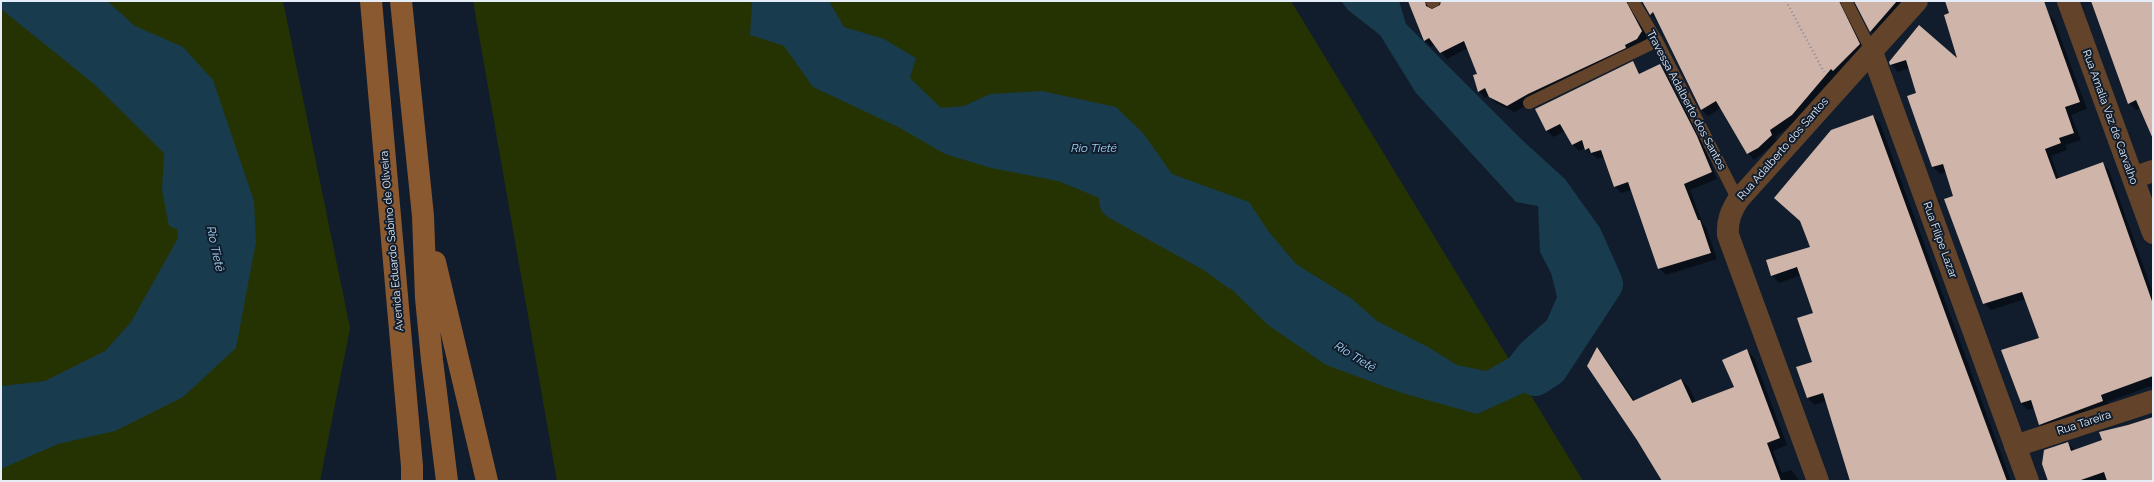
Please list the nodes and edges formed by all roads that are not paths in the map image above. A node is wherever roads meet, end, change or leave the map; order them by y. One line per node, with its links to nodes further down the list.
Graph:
1 (371, 1): 16 (main road, Avenida Eduardo Sabino de Oliveira)
2 (401, 1): 12 (main road)
3 (1633, 1): 7 (lane, Travessa Adalberto dos Santos)
4 (1846, 1): 8 (lane, Rua Filipe Lazar)
5 (1917, 1): 8 (street, Rua Adalberto dos Santos)
6 (2068, 1): 10 (street, Rua Amalia Vaz de Carvalho)
7 (1657, 41): 9 (lane); 11 (lane, Travessa Adalberto dos Santos)
8 (1872, 52): 11 (street, Rua Adalberto dos Santos); 15 (street, Rua Filipe Lazar)
9 (1529, 103)
10 (2143, 174): 13 (street, Rua Amalia Vaz de Carvalho)
11 (1738, 200): 19 (street, Rua Adalberto dos Santos)
12 (423, 216): 17 (main road); 18 (main road)
13 (2153, 232)
14 (2153, 401): 15 (street, Rua Tareira)
15 (2015, 446): 20 (street, Rua Filipe Lazar)
16 (412, 481)
17 (448, 481)
18 (487, 481)
19 (1818, 481)
20 (2028, 481)

